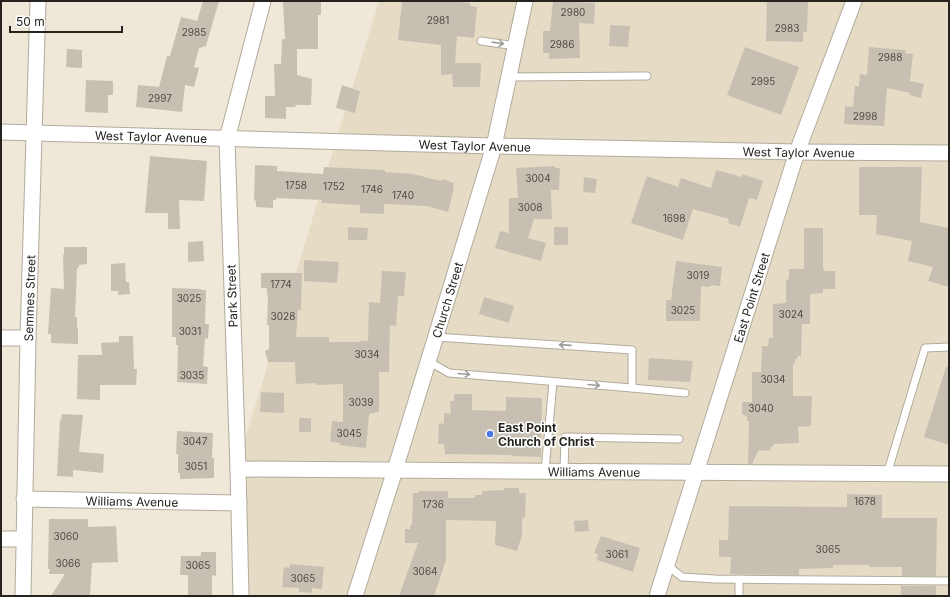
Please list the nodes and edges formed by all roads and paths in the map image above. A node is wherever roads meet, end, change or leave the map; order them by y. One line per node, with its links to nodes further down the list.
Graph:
1 (38, 1): 10 (street, Semmes Street)
2 (263, 1): 11 (street, Park Street)
3 (525, 1): 6 (street, Church Street)
4 (854, 1): 13 (street, East Point Street)
5 (481, 41): 6 (lane, one-way to 6)
6 (516, 46): 8 (street, Church Street)
7 (647, 76): 8 (lane)
8 (509, 77): 12 (street, Church Street)
9 (1, 132): 10 (street, West Taylor Avenue)
10 (35, 133): 11 (street, West Taylor Avenue); 17 (street, Semmes Street)
11 (227, 139): 12 (street, West Taylor Avenue); 24 (street, Park Street)
12 (494, 146): 13 (street, West Taylor Avenue); 15 (street, Church Street)
13 (797, 152): 14 (street, West Taylor Avenue); 28 (street, East Point Street)
14 (949, 153)
15 (436, 337): 19 (street, Church Street); 21 (lane, one-way to 15)
16 (1, 338): 17 (street)
17 (28, 338): 31 (street, Semmes Street)
18 (949, 347): 29 (lane)
19 (428, 361): 20 (lane, one-way to 20); 25 (street, Church Street)
20 (554, 382): 21 (lane, one-way to 21); 26 (lane)
21 (632, 388): 22 (lane)
22 (685, 393)
23 (679, 439): 27 (lane)
24 (238, 469): 25 (street, Williams Avenue); 32 (street, Park Street)
25 (395, 470): 26 (street, Williams Avenue); 40 (street, Church Street)
26 (545, 471): 27 (street, Williams Avenue)
27 (564, 471): 28 (street, Williams Avenue)
28 (696, 472): 29 (street, Williams Avenue); 35 (street, East Point Street)
29 (887, 474): 30 (street, Williams Avenue)
30 (949, 474)
31 (24, 499): 32 (street, Williams Avenue); 34 (street, Semmes Street)
32 (239, 503): 39 (street, Park Street)
33 (1, 539): 34 (street)
34 (24, 539): 38 (street, Semmes Street)
35 (667, 565): 36 (lane); 41 (street, East Point Street)
36 (739, 579): 37 (lane); 42 (lane)
37 (949, 582)
38 (23, 596)
39 (241, 596)
40 (355, 596)
41 (657, 596)
42 (739, 596)

